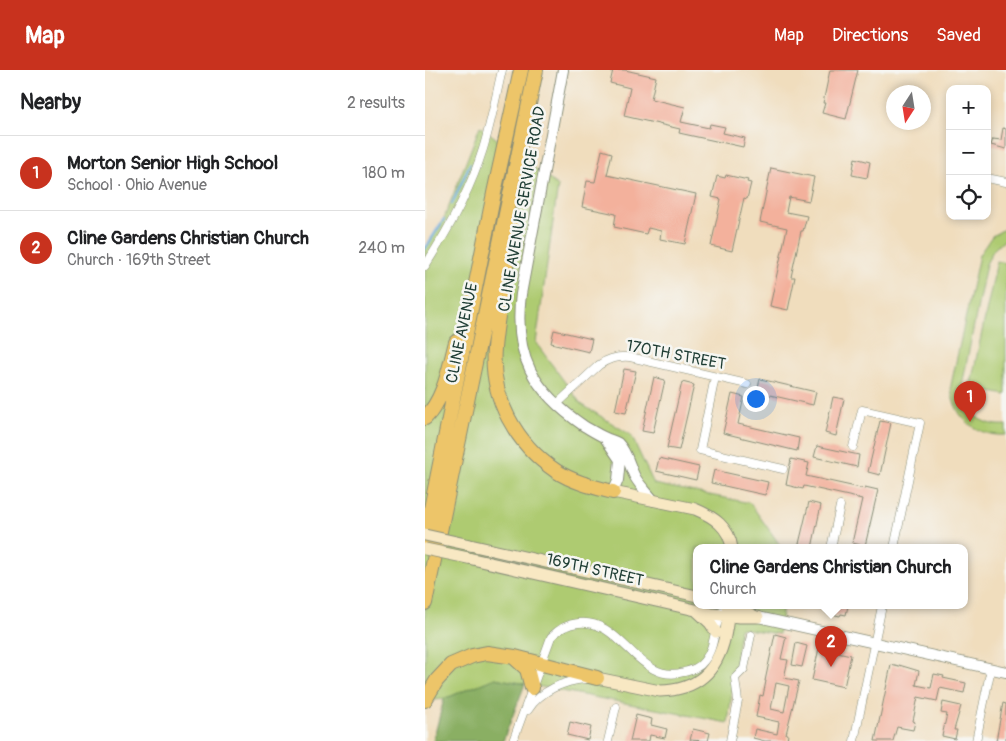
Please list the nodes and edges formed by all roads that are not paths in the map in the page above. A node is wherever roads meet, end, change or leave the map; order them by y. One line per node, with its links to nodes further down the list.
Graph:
1 (502, 70): 9 (street)
2 (521, 70): 8 (highway, CLINE AVENUE)
3 (536, 70): 5 (highway, CLINE AVENUE)
4 (563, 70): 12 (street, CLINE AVENUE SERVICE ROAD)
5 (517, 158): 17 (highway); 27 (highway, CLINE AVENUE)
6 (991, 179): 7 (street)
7 (1006, 182)
8 (495, 193): 13 (highway); 21 (highway, CLINE AVENUE)
9 (425, 266)
10 (715, 377): 11 (street, 170TH STREET); 12 (street, 170TH STREET); 16 (street)
11 (747, 384)
12 (557, 404): 14 (street, CLINE AVENUE SERVICE ROAD)
13 (425, 418)
14 (605, 438): 17 (street, CLINE AVENUE SERVICE ROAD); 18 (street, CLINE AVENUE SERVICE ROAD)
15 (853, 447): 24 (street)
16 (783, 469)
17 (613, 492): 18 (main road)
18 (655, 501): 22 (main road)
19 (840, 506): 23 (street)
20 (425, 535): 26 (main road, 169TH STREET, bridge)
21 (425, 539)
22 (731, 544)
23 (832, 544)
24 (895, 544)
25 (425, 549): 28 (main road, 169TH STREET, bridge)
26 (693, 595)
27 (425, 603)
28 (693, 609): 31 (main road, 169TH STREET); 33 (main road)
29 (752, 609): 32 (main road)
30 (881, 609): 35 (street)
31 (727, 610): 32 (main road, 169TH STREET); 33 (street); 40 (main road)
32 (761, 618): 35 (street, 169TH STREET)
33 (715, 632): 37 (street)
34 (751, 636): 47 (street)
35 (874, 642): 38 (street, 169TH STREET); 48 (street)
36 (515, 657): 37 (highway); 41 (highway); 42 (highway)
37 (541, 664): 40 (highway); 41 (street)
38 (991, 668): 39 (street, 169TH STREET); 49 (street)
39 (1006, 672)
40 (597, 678): 44 (street)
41 (532, 688): 44 (street)
42 (425, 700)
43 (615, 707): 46 (street)
44 (521, 720): 45 (street)
45 (513, 741)
46 (608, 741)
47 (731, 741)
48 (853, 741)
49 (976, 741)

